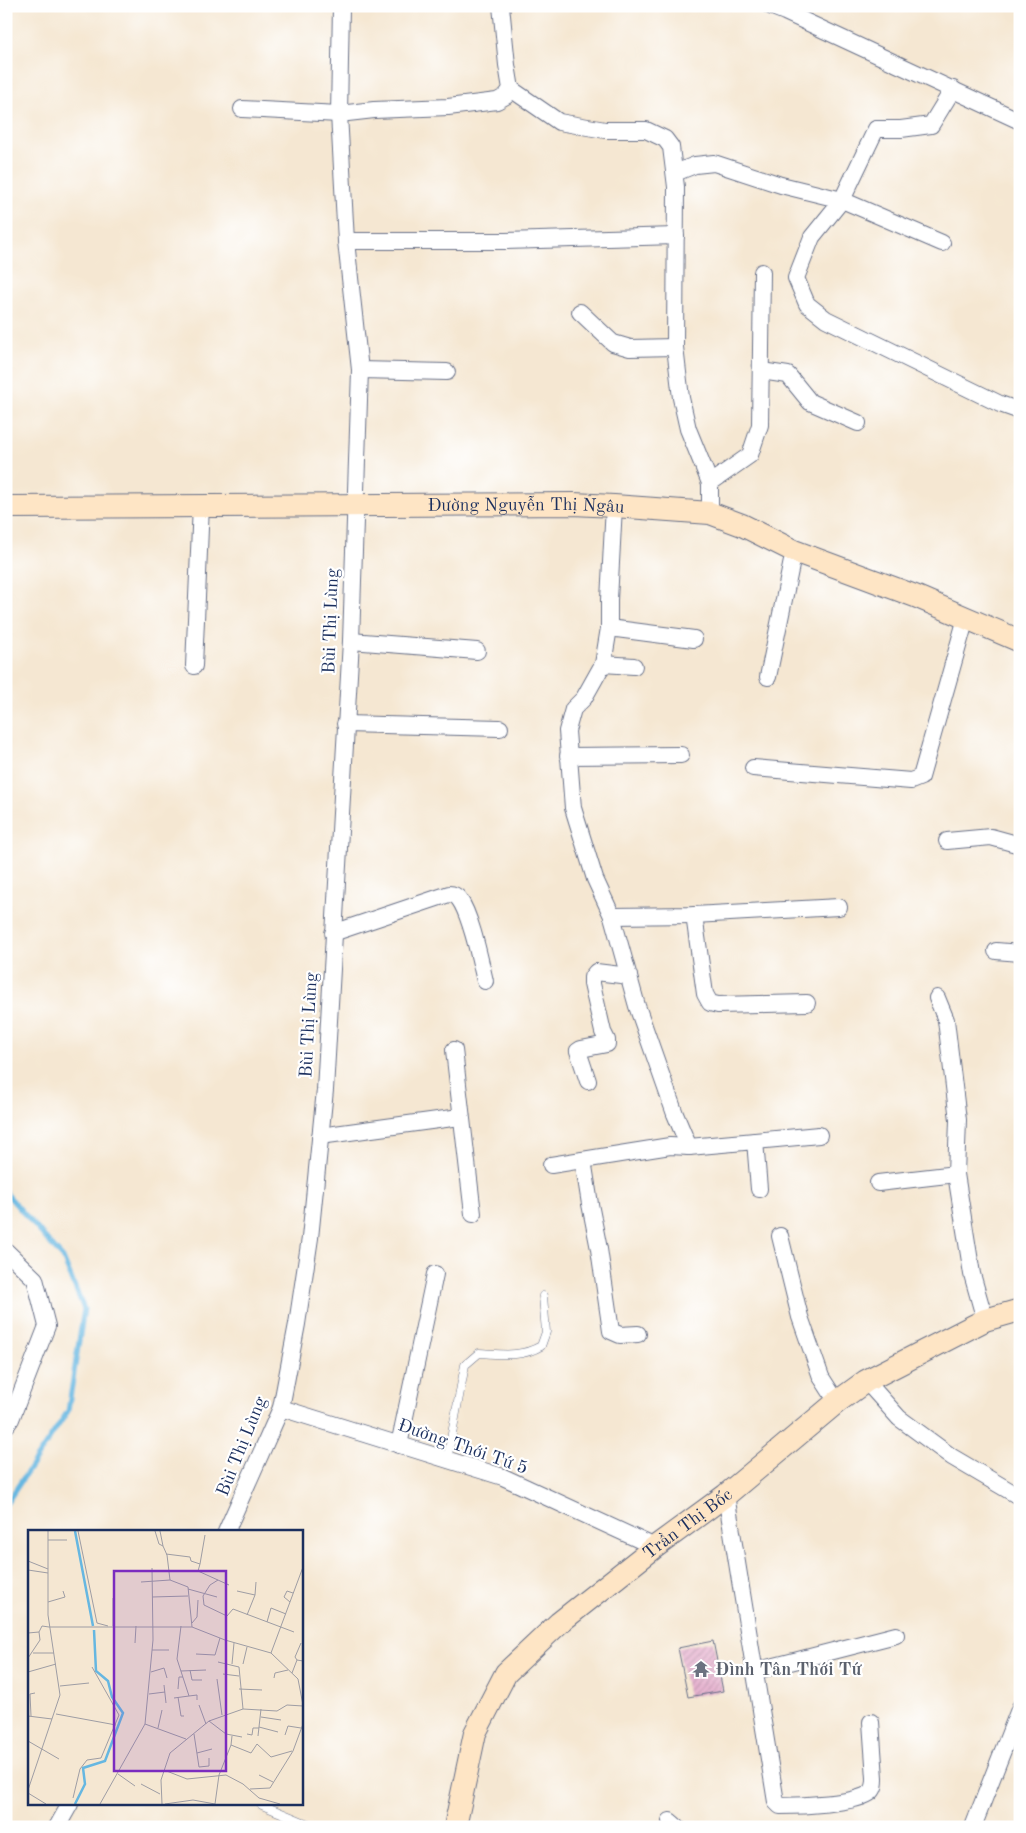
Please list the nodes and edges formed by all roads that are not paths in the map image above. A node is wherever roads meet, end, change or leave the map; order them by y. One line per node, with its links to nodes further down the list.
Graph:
1 (341, 6): 7 (street, Bùi Thị Lùng)
2 (501, 6): 4 (street)
3 (770, 6): 5 (street)
4 (511, 89): 7 (street); 9 (street)
5 (953, 89): 8 (street); 10 (street)
6 (242, 109): 7 (street)
7 (339, 114): 12 (street, Bùi Thị Lùng)
8 (1020, 121)
9 (675, 173): 10 (street); 11 (street)
10 (842, 200): 13 (street); 20 (street)
11 (676, 236): 12 (street); 16 (street)
12 (346, 241): 17 (street, Bùi Thị Lùng)
13 (942, 244)
14 (762, 272): 18 (street)
15 (580, 312): 16 (street)
16 (675, 347): 22 (street)
17 (360, 370): 19 (street); 26 (street, Bùi Thị Lùng)
18 (761, 371): 21 (street); 22 (street)
19 (448, 372)
20 (1020, 411)
21 (858, 423)
22 (710, 483): 27 (street)
23 (201, 505): 25 (main road, Đường Nguyễn Thị Ngâu); 26 (main road, Đường Nguyễn Thị Ngâu); 36 (street)
24 (614, 506): 26 (main road, Đường Nguyễn Thị Ngâu); 27 (main road, Đường Nguyễn Thị Ngâu); 30 (street)
25 (6, 507)
26 (354, 507): 32 (street, Bùi Thị Lùng)
27 (710, 513): 28 (main road, Đường Nguyễn Thị Ngâu)
28 (794, 551): 29 (main road, Đường Nguyễn Thị Ngâu); 38 (street)
29 (966, 618): 33 (main road, Đường Nguyễn Thị Ngâu); 43 (street)
30 (609, 628): 31 (street); 35 (street)
31 (694, 639)
32 (351, 641): 34 (street); 39 (street, Bùi Thị Lùng)
33 (1020, 641)
34 (477, 651)
35 (604, 664): 37 (street); 42 (street)
36 (194, 666)
37 (634, 666)
38 (768, 677)
39 (345, 724): 40 (street); 49 (street, Bùi Thị Lùng)
40 (500, 728)
41 (681, 755): 42 (street)
42 (568, 756): 48 (street)
43 (753, 768)
44 (947, 841): 45 (street)
45 (1020, 845)
46 (839, 907): 47 (street)
47 (694, 915): 48 (street); 55 (street)
48 (612, 916): 52 (street)
49 (333, 933): 53 (street); 60 (street, Bùi Thị Lùng)
50 (996, 951): 51 (street)
51 (1020, 953)
52 (629, 976): 57 (street); 62 (street)
53 (486, 981)
54 (937, 998): 65 (street)
55 (807, 1003)
56 (454, 1050): 58 (street)
57 (588, 1081)
58 (460, 1117): 60 (street); 68 (street)
59 (819, 1135): 61 (street)
60 (320, 1136): 78 (street, Bùi Thị Lùng)
61 (755, 1141): 62 (street); 67 (street)
62 (689, 1147): 63 (street)
63 (583, 1160): 64 (street); 75 (street)
64 (551, 1165)
65 (956, 1174): 66 (street); 74 (street)
66 (878, 1183)
67 (760, 1189)
68 (472, 1214)
69 (780, 1236): 77 (street)
70 (6, 1251): 79 (street)
71 (435, 1274): 80 (street)
72 (543, 1296): 81 (lane)
73 (1020, 1310): 74 (main road, Trần Thị Bốc)
74 (985, 1320): 76 (main road, Trần Thị Bốc)
75 (638, 1334)
76 (866, 1381): 77 (main road, Trần Thị Bốc); 83 (street)
77 (837, 1402): 82 (main road, Trần Thị Bốc)
78 (281, 1408): 80 (street, Đường Thới Tứ 5); 84 (street, Bùi Thị Lùng)
79 (8, 1421)
80 (399, 1445): 81 (street, Đường Thới Tứ 5)
81 (447, 1460): 85 (street, Đường Thới Tứ 5)
82 (726, 1495): 85 (main road, Trần Thị Bốc); 87 (street)
83 (1020, 1497)
84 (227, 1530)
85 (655, 1547): 94 (main road, Trần Thị Bốc)
86 (896, 1635): 87 (street)
87 (754, 1671): 89 (street)
88 (1020, 1707): 95 (street)
89 (871, 1722)
90 (69, 1806): 92 (street)
91 (264, 1806): 93 (lane)
92 (56, 1827)
93 (315, 1827)
94 (455, 1827)
95 (973, 1827)

